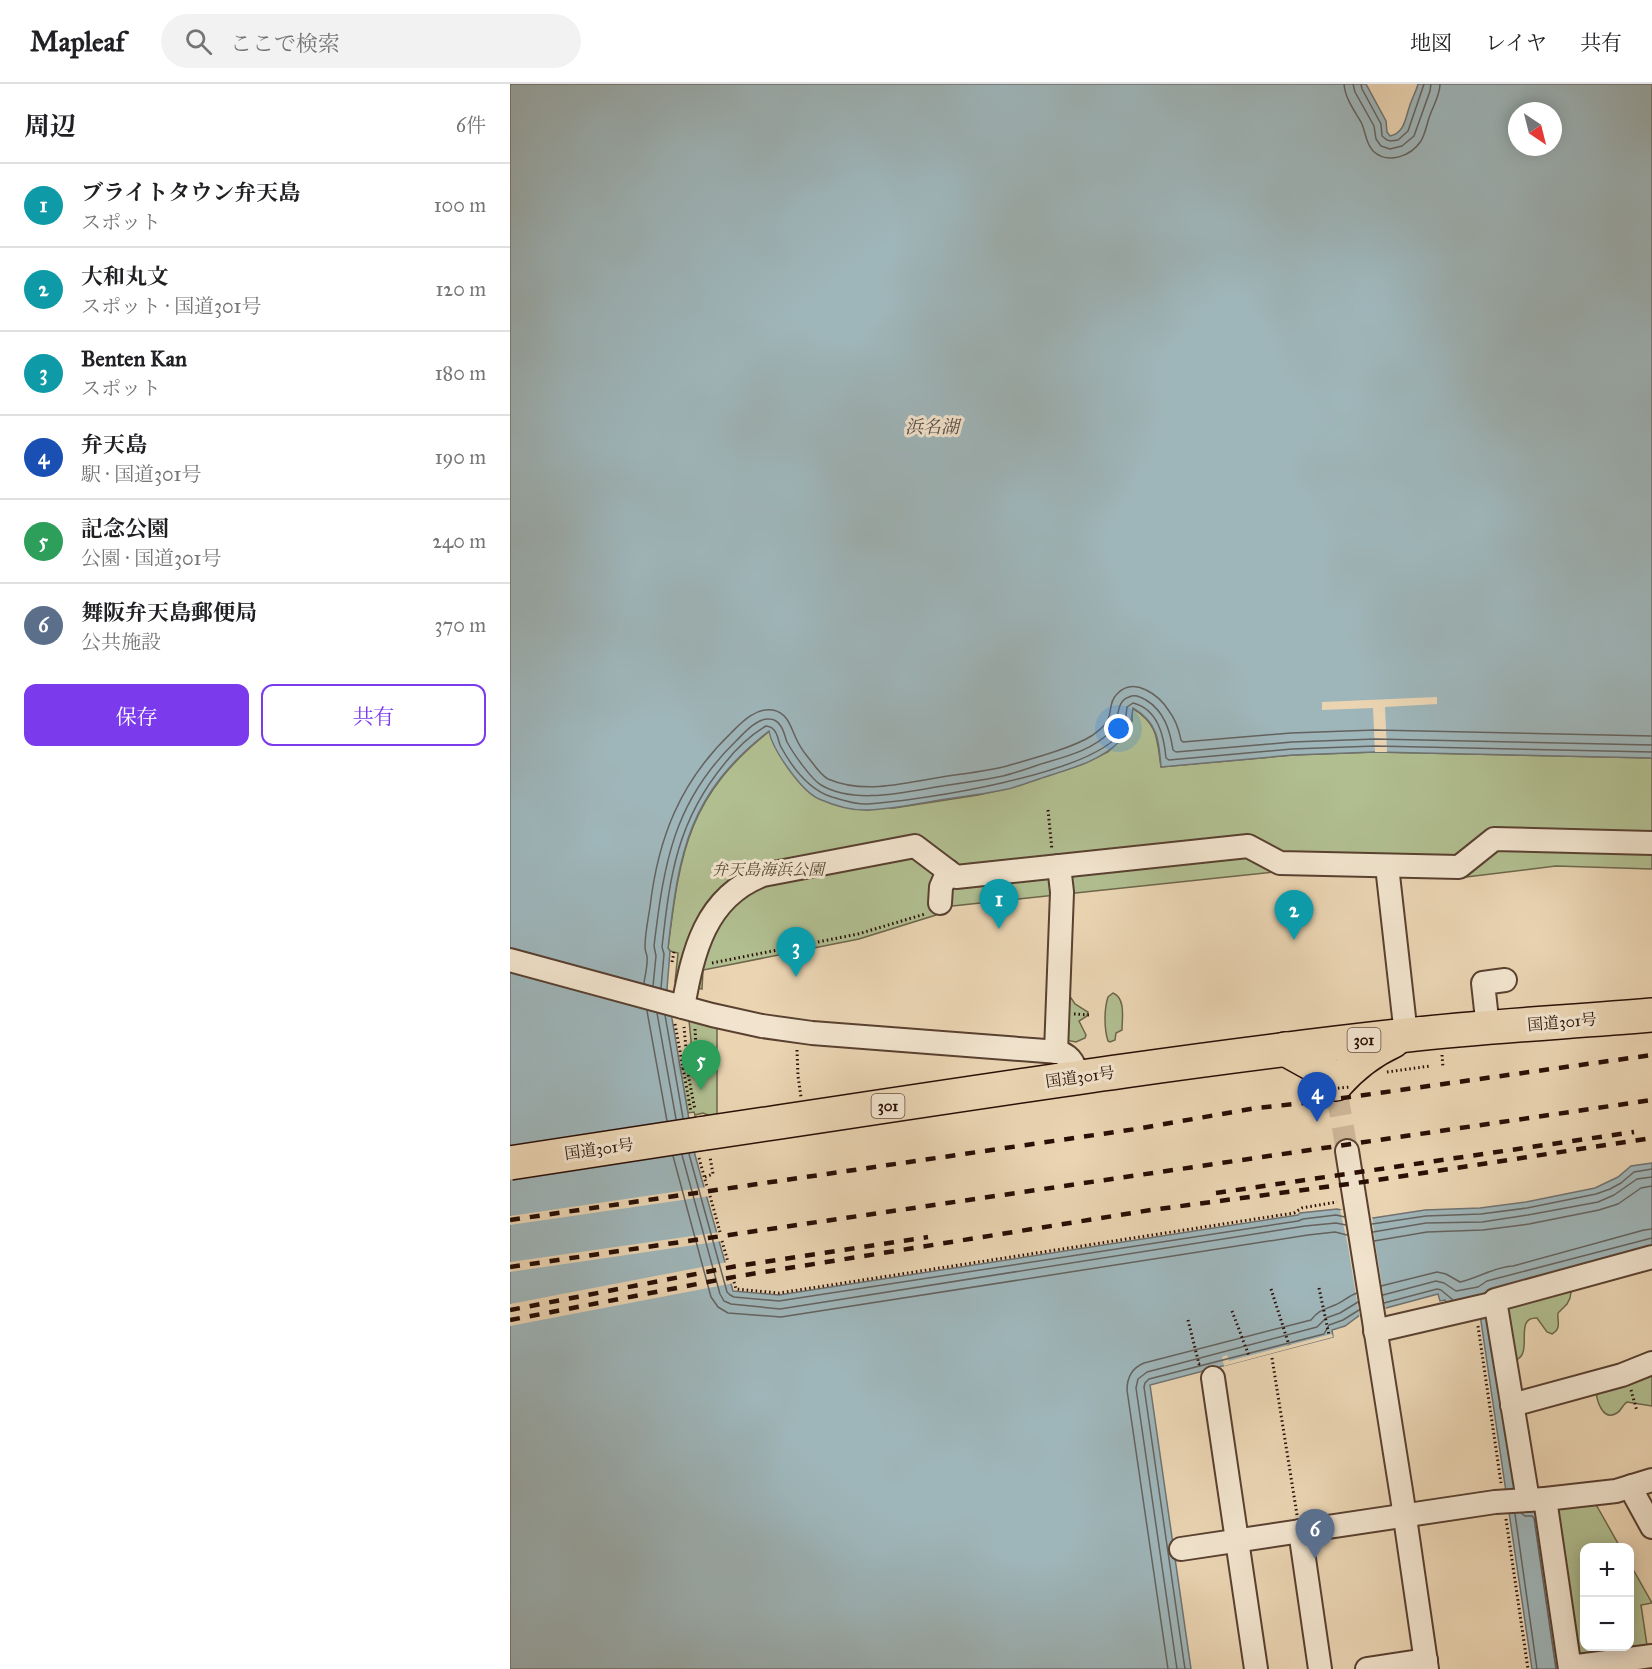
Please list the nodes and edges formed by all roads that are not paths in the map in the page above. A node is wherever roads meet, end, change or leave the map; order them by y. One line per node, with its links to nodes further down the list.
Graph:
1 (1652, 843): 2 (street)
2 (1057, 866): 3 (street); 13 (street)
3 (948, 871): 5 (street); 8 (street)
4 (1388, 876): 11 (street)
5 (940, 903)
6 (510, 960): 8 (street)
7 (1505, 980): 10 (street)
8 (678, 1014): 13 (street)
9 (1652, 1015): 10 (highway, 国道301号 / 301)
10 (1488, 1028): 11 (highway, 国道301号 / 301)
11 (1406, 1035): 12 (highway, 国道301号 / 301); 12 (highway)
12 (1285, 1049): 14 (highway, 国道301号 / 301)
13 (1056, 1052): 14 (street)
14 (1077, 1077): 16 (highway, 国道301号 / 301, bridge)
15 (1347, 1151): 19 (street)
16 (510, 1163)
17 (1652, 1257): 18 (street)
18 (1488, 1305): 19 (street); 22 (street)
19 (1374, 1325): 25 (street)
20 (1652, 1363): 22 (street)
21 (1212, 1369): 28 (street)
22 (1512, 1405): 24 (street)
23 (1642, 1483): 24 (street); 26 (street)
24 (1526, 1500): 25 (street); 32 (street)
25 (1405, 1515): 27 (street); 31 (street)
26 (1652, 1527)
27 (1299, 1531): 28 (street); 34 (street)
28 (1237, 1541): 29 (street); 33 (street)
29 (1181, 1549)
30 (1652, 1656): 32 (street)
31 (1427, 1665): 35 (street)
32 (1570, 1668)
33 (1256, 1669)
34 (1320, 1669)
35 (1367, 1669)

